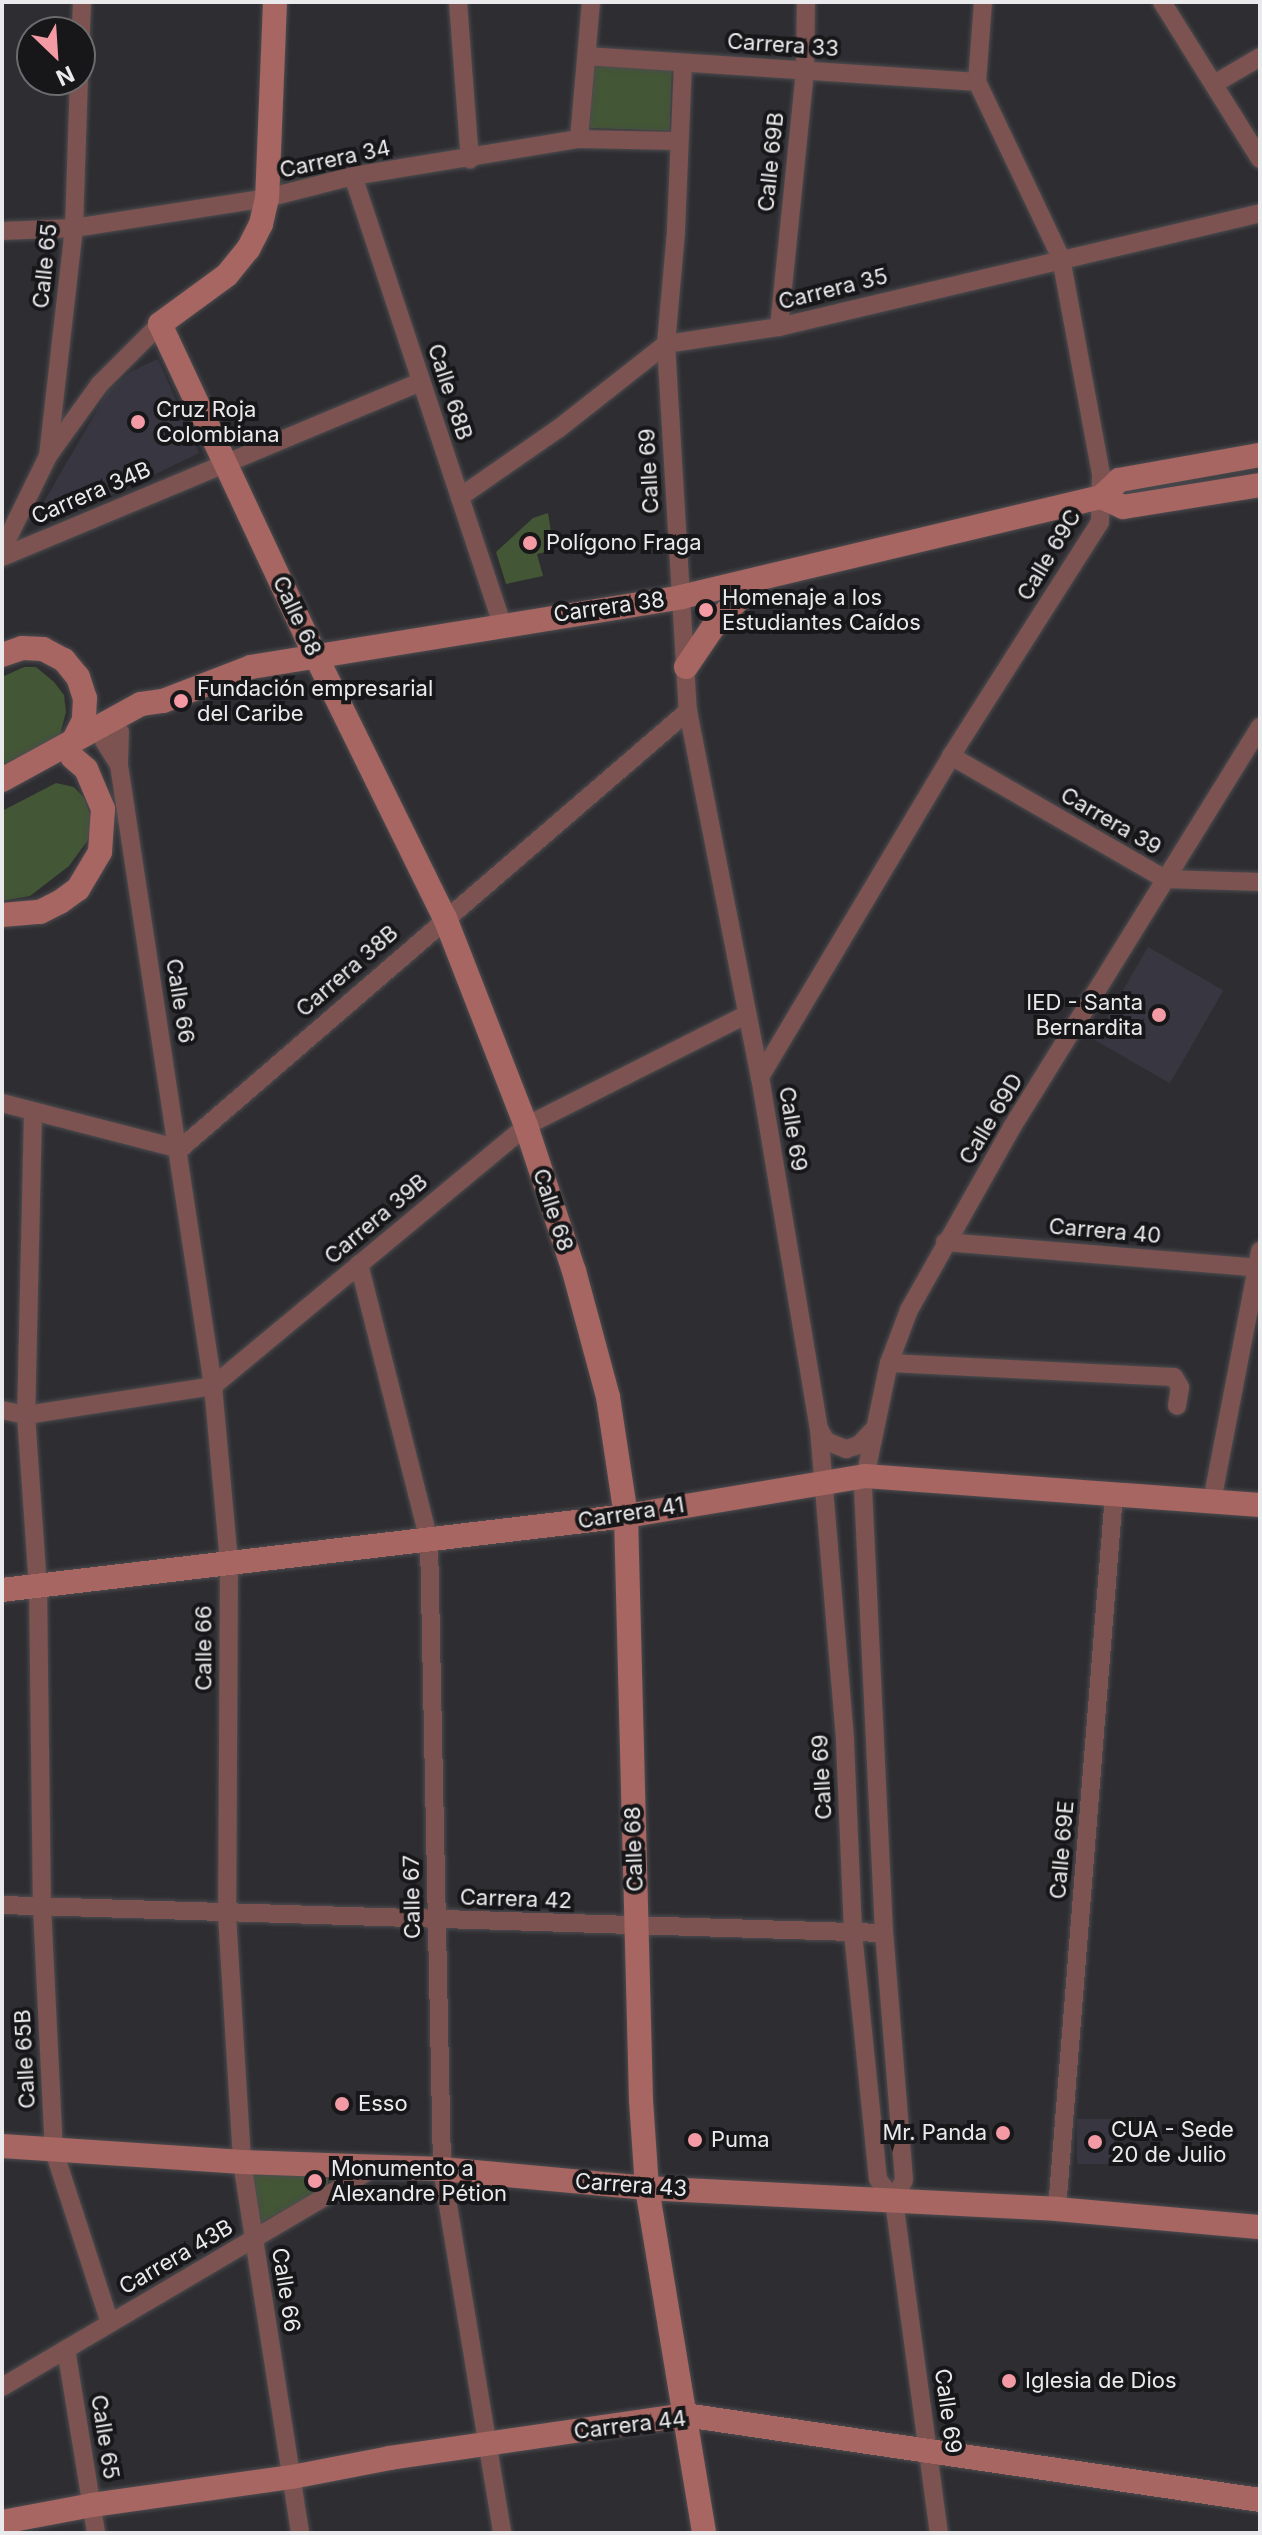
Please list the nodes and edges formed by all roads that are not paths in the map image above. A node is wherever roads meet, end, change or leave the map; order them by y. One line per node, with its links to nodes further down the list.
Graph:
1 (275, 2): 19 (street)
2 (458, 2): 17 (street)
3 (591, 2): 7 (street)
4 (806, 2): 10 (street, Calle 69B)
5 (983, 2): 11 (street, Calle 69C)
6 (1162, 2): 12 (street)
7 (587, 56): 9 (street, Carrera 33); 14 (street)
8 (1260, 57): 12 (street)
9 (683, 63): 10 (street, Carrera 33); 15 (street, Calle 69)
10 (805, 70): 11 (street, Carrera 33); 25 (street, Calle 69B)
11 (977, 82): 23 (street, Calle 69C)
12 (1214, 84): 16 (street)
13 (78, 96): 21 (street, Calle 65)
14 (579, 139): 15 (street, Carrera 34); 17 (street, Carrera 34)
15 (678, 141): 26 (street, Calle 69)
16 (1260, 159)
17 (470, 160): 18 (street, Carrera 34)
18 (353, 176): 19 (street, Carrera 34); 27 (street, Calle 68B)
19 (267, 198): 21 (street, Carrera 34); 24 (street)
20 (1260, 213): 23 (street, Carrera 35)
21 (74, 228): 22 (street, Carrera 34); 29 (street, Calle 65)
22 (2, 231)
23 (1061, 258): 25 (street, Carrera 35); 33 (street, Calle 69C)
24 (160, 324): 29 (street, Calle 65); 30 (street, Calle 68)
25 (779, 327): 26 (street, Carrera 35)
26 (666, 344): 32 (street, Carrera 35); 37 (street, Calle 69)
27 (421, 382): 30 (street, Carrera 34B); 32 (street, Calle 68B)
28 (1260, 455): 33 (street, Carrera 38)
29 (48, 456): 34 (street, Calle 65)
30 (226, 462): 35 (street, Carrera 34B); 40 (street, Calle 68)
31 (1260, 485): 33 (street, Carrera 38)
32 (460, 497): 38 (street, Calle 68B)
33 (1101, 497): 36 (street, Carrera 38); 47 (street, Calle 69C)
34 (2, 550)
35 (2, 557)
36 (759, 579): 37 (street, Carrera 38); 41 (street)
37 (681, 597): 38 (street, Carrera 38); 41 (street, Calle 69)
38 (502, 623): 40 (street, Carrera 38)
39 (2, 655): 46 (street)
40 (316, 655): 42 (street, Carrera 38); 53 (street, Calle 68)
41 (686, 667): 43 (street, Calle 69)
42 (163, 701): 45 (street, Carrera 38); 46 (street, Carrera 38)
43 (688, 711): 53 (street, Carrera 38B); 54 (street, Calle 69)
44 (1260, 727): 50 (street, Calle 69D)
45 (112, 736): 46 (street, Carrera 38); 60 (street, Calle 66)
46 (62, 754): 48 (street, Carrera 38); 49 (street, Carrera 38); 52 (street)
47 (951, 756): 50 (street, Carrera 39); 55 (street, Calle 69C)
48 (2, 780)
49 (2, 798)
50 (1165, 879): 51 (street, Carrera 39); 61 (street, Calle 69D)
51 (1260, 882)
52 (2, 915)
53 (445, 918): 59 (street, Calle 68); 60 (street, Carrera 38B)
54 (748, 1020): 55 (street); 56 (street, Calle 69); 59 (street, Carrera 39B)
55 (784, 1032): 56 (street, Calle 69C)
56 (760, 1077): 69 (street, Calle 69)
57 (2, 1103): 58 (street)
58 (33, 1113): 60 (street); 68 (street, Calle 65B)
59 (526, 1126): 63 (street, Carrera 39B); 76 (street, Calle 68)
60 (180, 1149): 65 (street, Calle 66)
61 (945, 1242): 62 (street, Carrera 40); 64 (street, Calle 69D)
62 (1258, 1262): 74 (street)
63 (359, 1264): 65 (street, Carrera 39B); 77 (street, Calle 67)
64 (889, 1363): 66 (street); 70 (street, Calle 69D)
65 (213, 1386): 68 (street); 78 (street, Calle 66)
66 (1177, 1406)
67 (2, 1410): 68 (street)
68 (26, 1415): 79 (street, Calle 65B)
69 (819, 1429): 70 (street); 72 (street, Calle 69)
70 (873, 1429): 71 (street, Calle 69D)
71 (865, 1476): 72 (street, Carrera 41); 73 (street, Carrera 41); 81 (street, Calle 69)
72 (825, 1480): 76 (street, Carrera 41); 82 (street, Calle 69)
73 (1114, 1495): 74 (street, Carrera 41); 97 (street, Calle 69E)
74 (1212, 1501): 75 (street, Carrera 41)
75 (1260, 1505)
76 (626, 1516): 77 (street, Carrera 41); 87 (street, Calle 68)
77 (429, 1541): 78 (street, Carrera 41); 86 (street, Calle 67)
78 (229, 1562): 79 (street, Carrera 41); 85 (street, Calle 66)
79 (38, 1585): 80 (street, Carrera 41); 84 (street, Calle 65B)
80 (2, 1590)
81 (875, 1738): 82 (street); 89 (street, Calle 69)
82 (845, 1741): 88 (street, Calle 69)
83 (2, 1905): 84 (street, Carrera 42)
84 (42, 1907): 85 (street, Carrera 42); 91 (street, Calle 65B)
85 (227, 1915): 86 (street, Carrera 42); 92 (street, Calle 66)
86 (437, 1920): 87 (street, Carrera 42); 94 (street, Calle 67)
87 (636, 1927): 88 (street, Carrera 42); 95 (street, Calle 68)
88 (853, 1933): 89 (street, Carrera 42); 96 (street, Calle 69)
89 (884, 1933): 96 (street, Calle 69)
90 (2, 2146): 91 (street, Carrera 43)
91 (54, 2151): 92 (street, Carrera 43); 100 (street, Calle 65B)
92 (242, 2162): 93 (street, Carrera 43); 99 (street, Calle 66)
93 (374, 2168): 94 (street, Carrera 43); 99 (street, Carrera 43B)
94 (442, 2169): 95 (street, Carrera 43); 104 (street, Calle 67)
95 (647, 2188): 96 (street, Carrera 43); 103 (street, Calle 68)
96 (894, 2201): 97 (street, Carrera 43); 105 (street, Calle 69)
97 (1057, 2209): 98 (street, Carrera 43)
98 (1260, 2227)
99 (253, 2240): 100 (street, Carrera 43B); 106 (street, Calle 66)
100 (110, 2323): 101 (street, Carrera 43B)
101 (66, 2349): 102 (street, Carrera 43B); 108 (street, Calle 65)
102 (3, 2384)
103 (685, 2415): 104 (street, Carrera 44); 105 (street, Carrera 44); 113 (street, Calle 68)
104 (487, 2444): 106 (street, Carrera 44); 112 (street, Calle 67)
105 (930, 2450): 107 (street, Carrera 44); 114 (street, Calle 69)
106 (292, 2477): 108 (street, Carrera 44); 111 (street, Calle 66)
107 (1260, 2500)
108 (92, 2505): 109 (street, Carrera 44); 110 (street, Calle 65)
109 (2, 2522)
110 (96, 2533)
111 (300, 2533)
112 (502, 2533)
113 (704, 2533)
114 (939, 2533)

